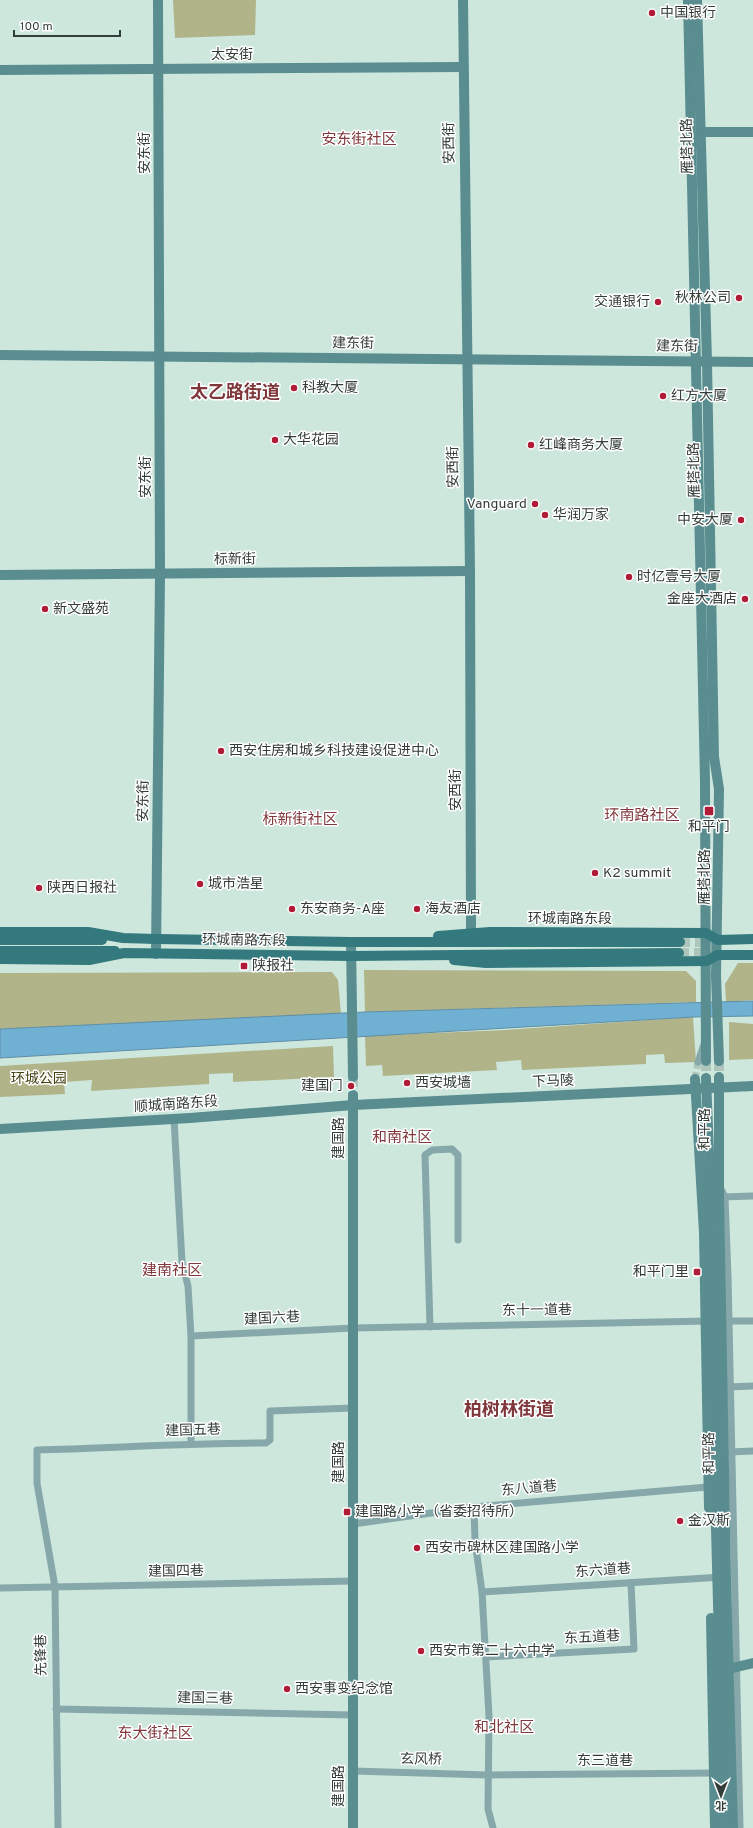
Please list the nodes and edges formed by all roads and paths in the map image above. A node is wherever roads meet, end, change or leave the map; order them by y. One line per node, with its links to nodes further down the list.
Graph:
1 (158, 0): 7 (main road, 安东街)
2 (463, 0): 5 (main road, 安西街)
3 (688, 0): 13 (main road, 雁塔北路)
4 (697, 0): 8 (main road, 雁塔北路)
5 (463, 67): 7 (main road, 太安街); 12 (main road, 安西街)
6 (0, 70): 7 (main road, 太安街)
7 (160, 70): 11 (main road, 安东街)
8 (701, 132): 9 (main road); 14 (main road, 雁塔北路)
9 (753, 132)
10 (0, 355): 11 (main road, 建东街)
11 (159, 356): 12 (main road, 建东街); 18 (main road, 安东街)
12 (467, 359): 13 (main road, 建东街); 16 (main road, 安西街)
13 (695, 362): 14 (main road, 建东街); 21 (main road, 雁塔北路)
14 (707, 362): 15 (main road, 建东街); 26 (main road, 雁塔北路)
15 (753, 362)
16 (470, 571): 18 (main road, 标新街); 20 (main road, 安西街)
17 (0, 575): 18 (main road, 标新街)
18 (160, 575): 23 (main road, 安东街)
19 (0, 932): 22 (main road, 环城南路东段)
20 (471, 933): 21 (main road, 环城南路东段); 28 (main road, 环城南路东段)
21 (706, 933): 26 (main road); 39 (main road, 雁塔北路)
22 (124, 938): 23 (main road, 环城南路东段); 25 (main road, 环城南路东段)
23 (156, 939): 27 (main road, 环城南路东段); 33 (main road, 安东街)
24 (753, 939): 26 (main road)
25 (0, 940)
26 (718, 940): 36 (main road)
27 (351, 942): 28 (main road, 环城南路东段); 37 (main road)
28 (386, 942): 29 (main road, 环城南路东段)
29 (680, 942)
30 (0, 951): 31 (main road, 环城南路东段)
31 (124, 953): 33 (main road, 环城南路东段); 38 (main road, 环城南路东段)
32 (679, 953): 34 (main road, 环城南路东段)
33 (156, 954): 37 (main road, 环城南路东段)
34 (388, 954): 37 (main road, 环城南路东段); 39 (main road, 环城南路东段)
35 (753, 954): 36 (main road, 环城南路东段)
36 (717, 955): 39 (main road, 环城南路东段); 40 (main road)
37 (351, 956): 43 (main road)
38 (0, 959)
39 (706, 961): 40 (main road, 雁塔北路)
40 (711, 976): 41 (main road); 42 (main road)
41 (702, 1061)
42 (719, 1061)
43 (353, 1077)
44 (719, 1077): 48 (main road, 和平路)
45 (706, 1078): 50 (main road, 和平路)
46 (695, 1079): 49 (main road)
47 (753, 1086): 48 (main road, 下马陵)
48 (719, 1088): 50 (main road, 下马陵); 55 (main road, 和平路)
49 (696, 1089): 50 (main road, 下马陵); 51 (main road, 下马陵); 57 (main road)
50 (707, 1089): 57 (main road, 和平路)
51 (353, 1100): 52 (main road, 顺城南路东段); 60 (main road, 建国路)
52 (174, 1119): 53 (main road, 顺城南路东段); 61 (street)
53 (0, 1129)
54 (753, 1196): 55 (street)
55 (722, 1197): 57 (main road, 和平路)
56 (458, 1240): 59 (street)
57 (718, 1321): 58 (street, 东十一道巷); 59 (street, 东十一道巷); 63 (main road, 和平路); 69 (main road); 72 (main road, 和平路)
58 (753, 1321)
59 (430, 1326): 60 (street, 东十一道巷)
60 (353, 1328): 61 (street, 建国六巷); 64 (main road, 建国路)
61 (191, 1336): 65 (street)
62 (753, 1386): 63 (street)
63 (726, 1387): 67 (main road, 和平路)
64 (353, 1408): 65 (street, 建国五巷); 71 (main road, 建国路)
65 (191, 1443): 68 (street, 建国五巷)
66 (753, 1451): 67 (street)
67 (728, 1452): 72 (main road, 和平路); 80 (street)
68 (37, 1483): 75 (street, 先锋巷)
69 (708, 1487): 70 (street, 东八道巷); 72 (main road)
70 (474, 1507): 71 (street, 东八道巷); 77 (street)
71 (353, 1524): 73 (main road, 建国路)
72 (718, 1578): 74 (street, 东六道巷); 80 (main road, 和平路); 84 (main road, 和平路)
73 (353, 1581): 75 (street, 建国四巷); 82 (main road, 建国路)
74 (631, 1583): 77 (street, 东六道巷); 78 (street, 东五道巷)
75 (54, 1587): 76 (street, 建国四巷); 81 (street, 先锋巷)
76 (0, 1588)
77 (482, 1592): 78 (street)
78 (486, 1657): 85 (street)
79 (753, 1663): 80 (main road)
80 (732, 1668): 91 (main road, 和平路); 92 (street)
81 (56, 1709): 82 (street, 建国三巷); 86 (street, 先锋巷)
82 (353, 1715): 83 (main road, 建国路)
83 (353, 1771): 85 (street, 玄风桥); 87 (main road, 建国路)
84 (718, 1773): 85 (street, 东三道巷); 89 (main road); 90 (main road, 和平路)
85 (488, 1775): 88 (street)
86 (58, 1828)
87 (353, 1828)
88 (492, 1828)
89 (715, 1828)
90 (724, 1828)
91 (733, 1828)
92 (740, 1828)

